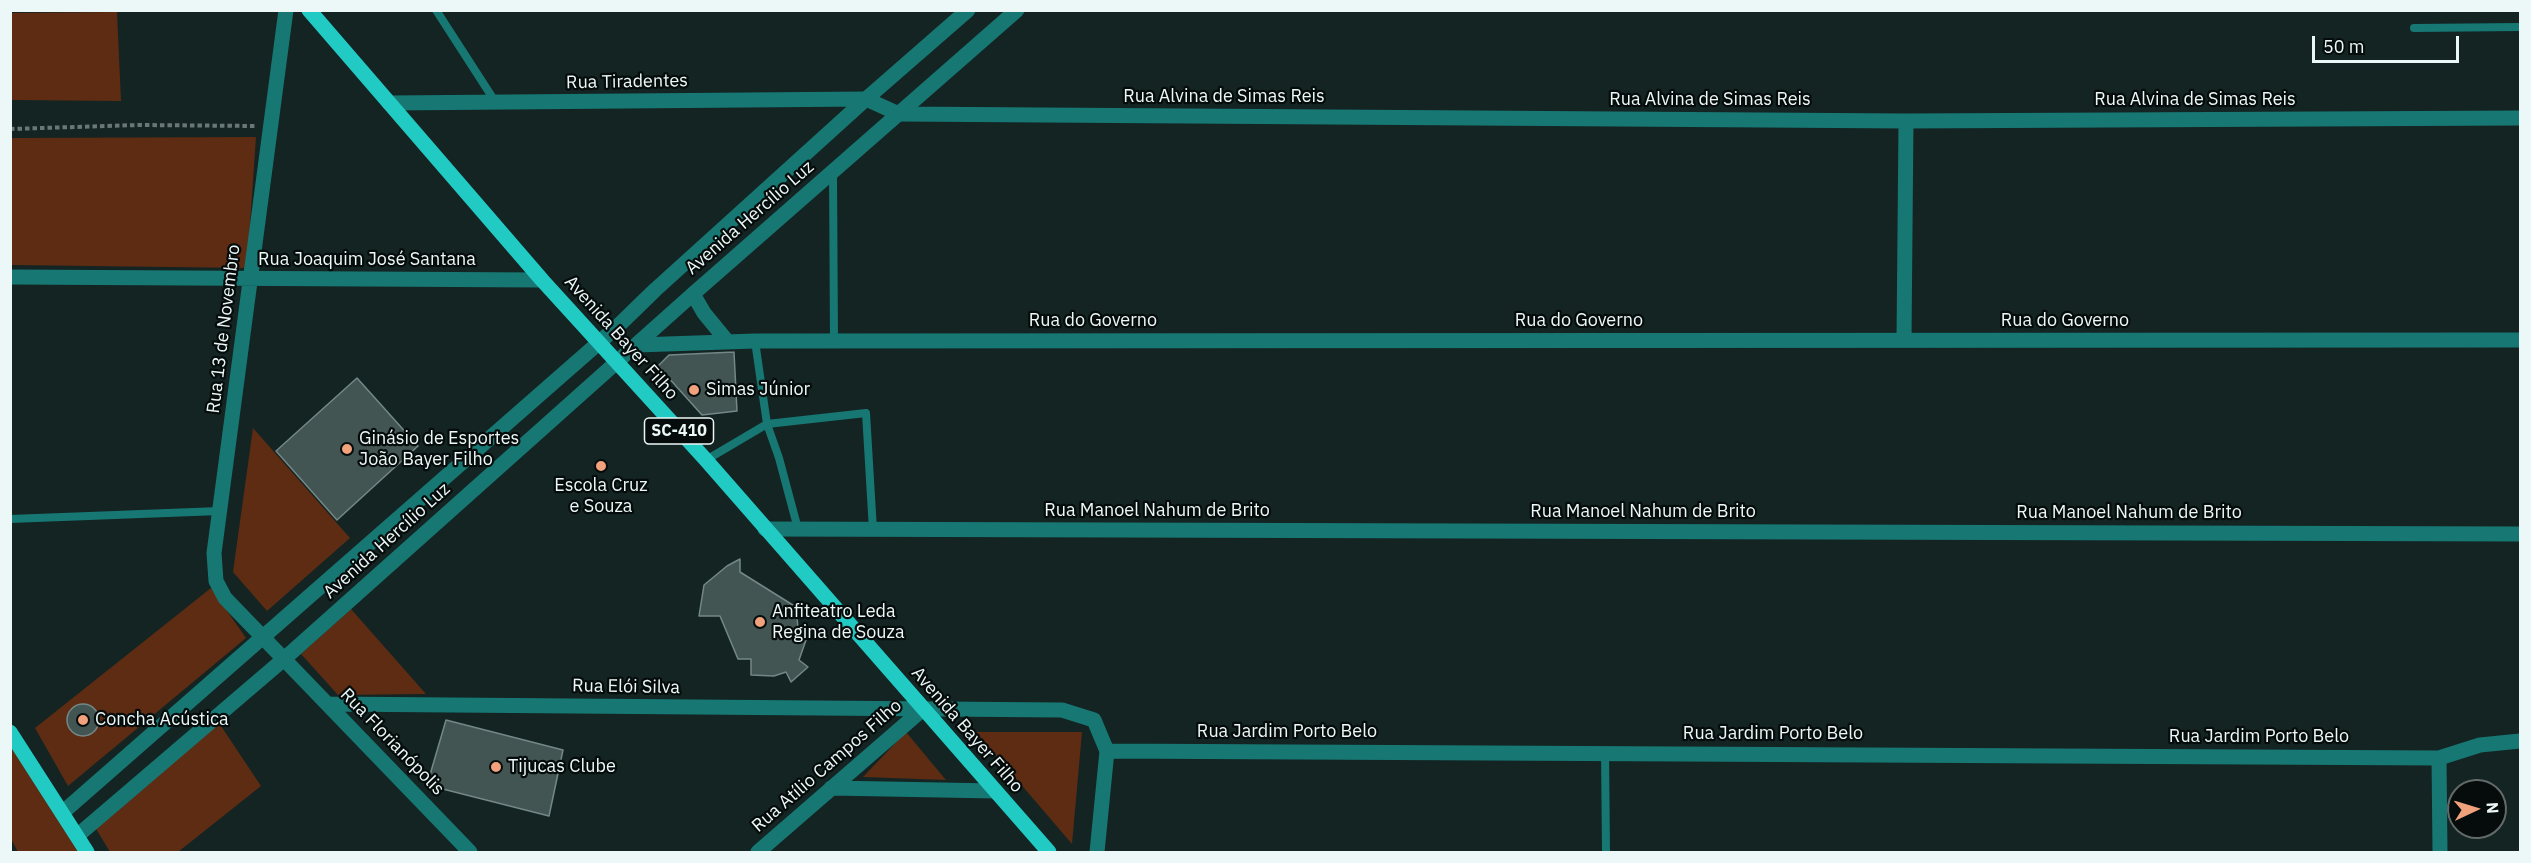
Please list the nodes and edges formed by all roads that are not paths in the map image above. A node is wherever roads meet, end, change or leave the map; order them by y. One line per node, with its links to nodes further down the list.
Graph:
1 (286, 10): 16 (street, Rua 13 de Novembro)
2 (309, 10): 9 (main road, Avenida Bayer Filho / SC-410)
3 (435, 10): 10 (lane)
4 (968, 10): 8 (street, Avenida Hercílio Luz)
5 (1017, 10): 11 (street, Avenida Hercílio Luz)
6 (2520, 27): 7 (lane)
7 (2414, 28)
8 (866, 99): 10 (street, Rua Tiradentes); 11 (street); 24 (street, Avenida Hercílio Luz)
9 (389, 103): 10 (street, Rua Tiradentes); 17 (main road, Avenida Bayer Filho / SC-410)
10 (496, 103)
11 (898, 114): 13 (street, Rua Alvina de Simas Reis); 14 (street, Avenida Hercílio Luz)
12 (2520, 118): 13 (street, Rua Alvina de Simas Reis)
13 (1906, 121): 19 (street)
14 (833, 171): 18 (street, Avenida Hercílio Luz); 23 (lane)
15 (10, 277): 16 (street, Rua Joaquim José Santana)
16 (250, 279): 17 (street, Rua Joaquim José Santana); 29 (street, Rua 13 de Novembro)
17 (542, 280): 24 (main road, Avenida Bayer Filho / SC-410)
18 (693, 294): 21 (street); 25 (street, Avenida Hercílio Luz)
19 (1904, 340): 20 (street, Rua do Governo); 23 (street, Rua do Governo)
20 (2520, 340)
21 (727, 341): 22 (street, Rua do Governo); 25 (street, Rua do Governo)
22 (754, 341): 23 (street, Rua do Governo); 27 (lane)
23 (834, 341)
24 (600, 343): 26 (main road, Avenida Bayer Filho / SC-410); 35 (street, Avenida Hercílio Luz)
25 (638, 345): 26 (street, Avenida Hercílio Luz)
26 (617, 362): 28 (main road, Avenida Bayer Filho / SC-410); 36 (street, Avenida Hercílio Luz)
27 (767, 424): 28 (lane); 32 (lane); 33 (lane)
28 (706, 460): 31 (main road, Avenida Bayer Filho / SC-410)
29 (220, 511): 30 (lane); 35 (street, Rua 13 de Novembro)
30 (10, 519)
31 (765, 529): 32 (street, Rua Manoel Nahum de Brito); 38 (main road, Avenida Bayer Filho / SC-410)
32 (798, 530): 33 (street, Rua Manoel Nahum de Brito)
33 (873, 530): 34 (street, Rua Manoel Nahum de Brito)
34 (2520, 534)
35 (263, 636): 36 (street, Rua Florianópolis); 46 (street, Avenida Hercílio Luz)
36 (284, 658): 37 (street, Rua Florianópolis); 47 (street, Avenida Hercílio Luz)
37 (329, 704): 38 (street, Rua Elói Silva); 49 (street, Rua Florianópolis)
38 (922, 709): 41 (street, Rua Elói Silva); 44 (street, Rua Atílio Campos Filho); 45 (main road, Avenida Bayer Filho / SC-410)
39 (10, 732): 46 (main road)
40 (2520, 741): 43 (street, Rua Jardim Porto Belo)
41 (1107, 751): 42 (street, Rua Jardim Porto Belo); 52 (street)
42 (1605, 752): 43 (street, Rua Jardim Porto Belo); 53 (lane)
43 (2439, 758): 54 (street)
44 (831, 788): 45 (street); 50 (street, Rua Atílio Campos Filho)
45 (995, 791): 51 (main road, Avenida Bayer Filho / SC-410)
46 (62, 813): 47 (main road)
47 (76, 836): 48 (main road)
48 (87, 852)
49 (470, 852)
50 (758, 852)
51 (1049, 852)
52 (1097, 852)
53 (1606, 852)
54 (2440, 852)

